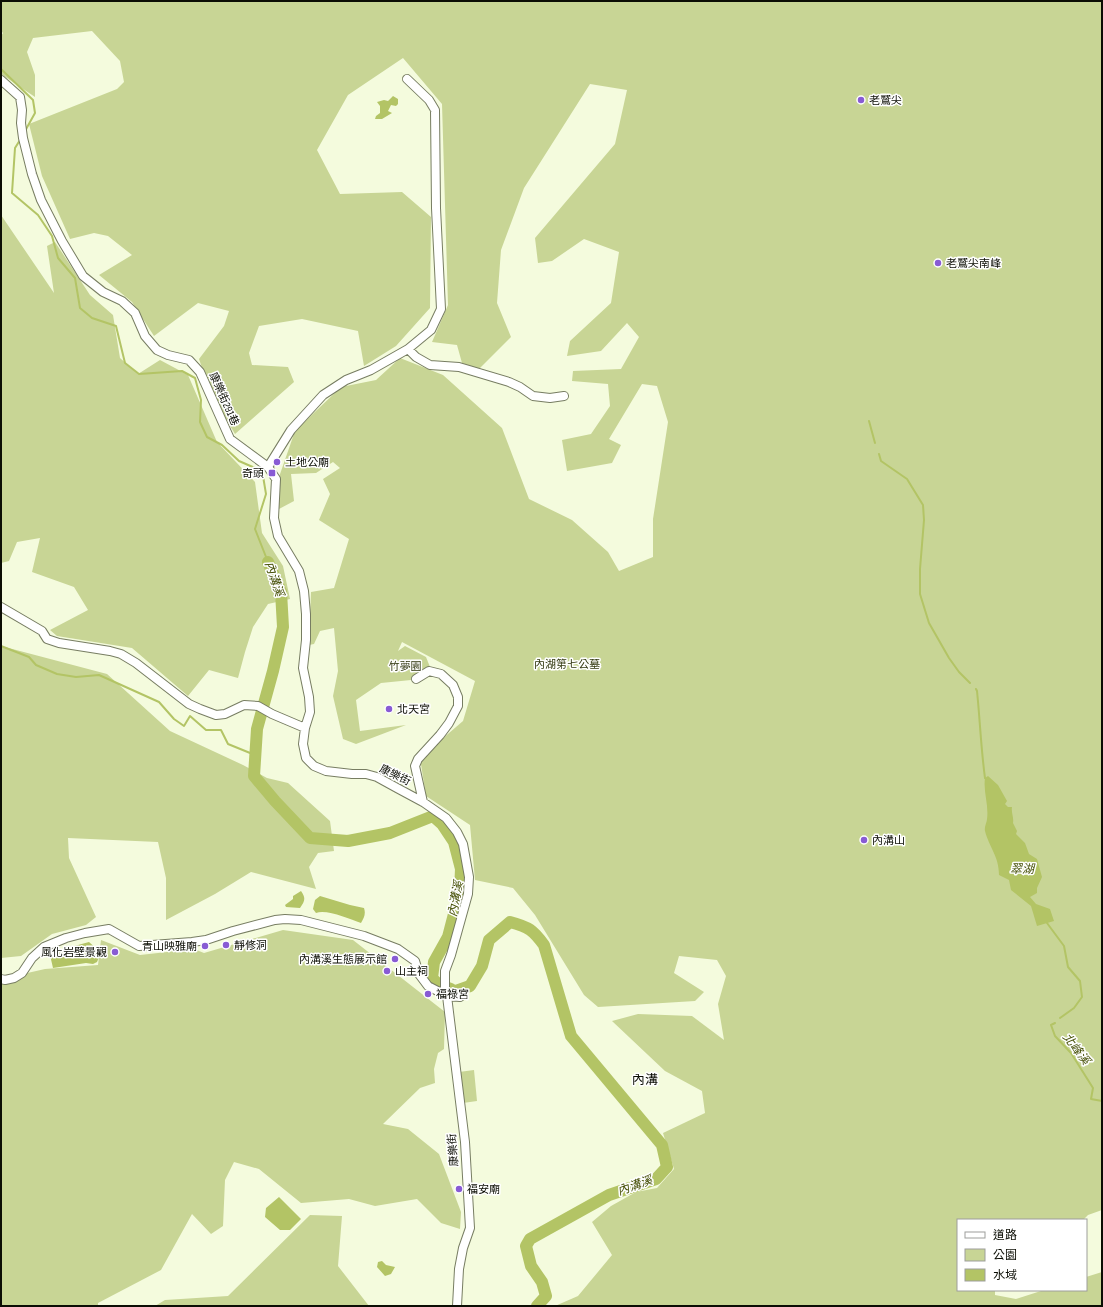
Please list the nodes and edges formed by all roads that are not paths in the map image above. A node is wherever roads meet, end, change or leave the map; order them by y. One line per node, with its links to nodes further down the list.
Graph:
1 (407, 79): 3 (street)
2 (1, 80): 5 (street, 康樂街291巷)
3 (408, 349): 4 (street); 5 (street)
4 (564, 396)
5 (268, 467): 7 (street, 康樂街291巷)
6 (1, 607): 9 (street)
7 (306, 614): 9 (street, 康樂街)
8 (416, 679): 10 (street)
9 (305, 728): 10 (street, 康樂街)
10 (424, 802): 12 (street, 康樂街)
11 (1, 979): 12 (street)
12 (446, 994): 13 (street); 14 (street, 康樂街)
13 (460, 997)
14 (457, 1306)

